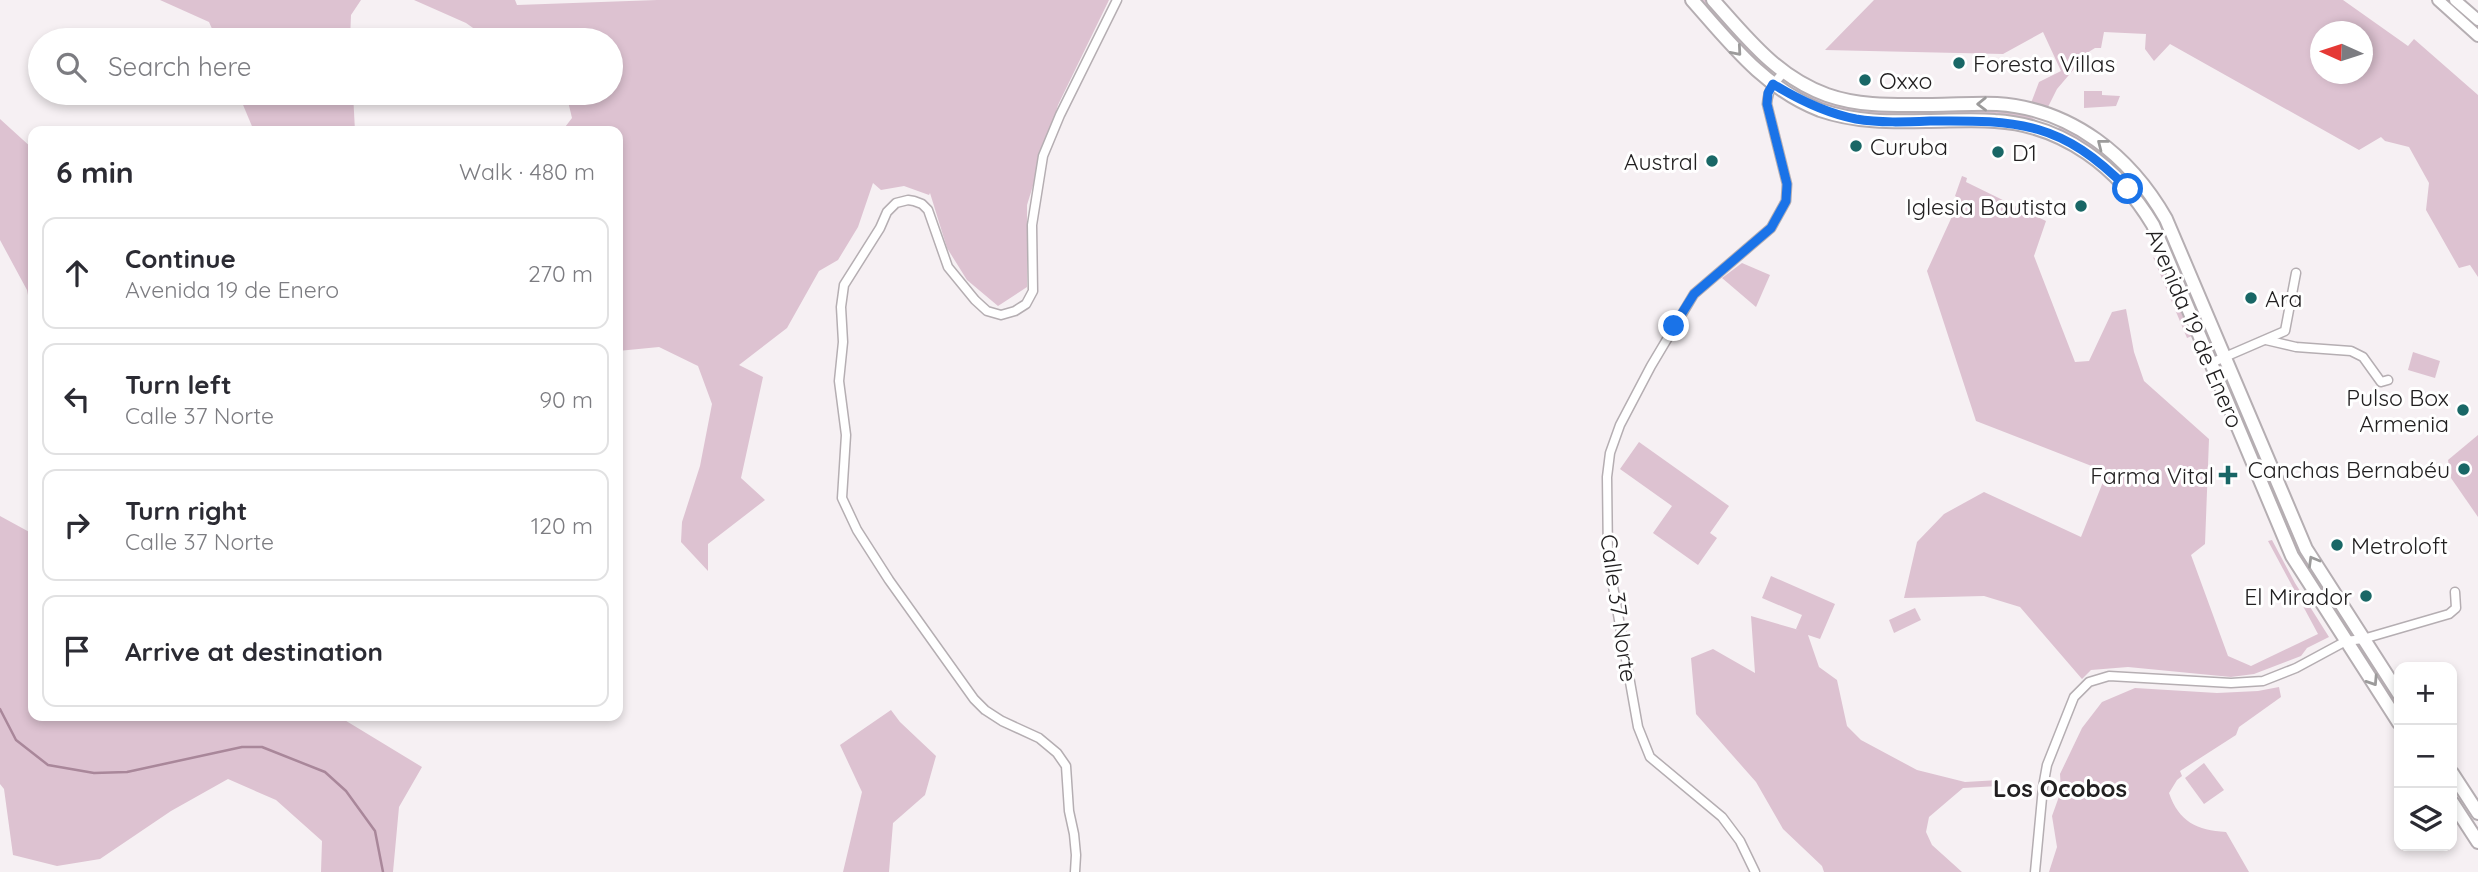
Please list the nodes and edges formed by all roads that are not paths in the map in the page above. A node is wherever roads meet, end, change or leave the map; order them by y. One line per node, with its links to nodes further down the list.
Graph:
1 (1117, 0): 24 (street)
2 (1692, 0): 9 (main road, Avenida 19 de Enero, one-way to 9)
3 (1713, 0): 8 (main road, Avenida 19 de Enero)
4 (2438, 0): 7 (main road)
5 (2455, 0): 6 (main road)
6 (2478, 20)
7 (2478, 36)
8 (1784, 72): 9 (street); 12 (main road, Avenida 19 de Enero, one-way to 8)
9 (1773, 84): 13 (main road, Avenida 19 de Enero); 25 (street, Calle 37 Norte)
10 (2296, 273): 11 (street)
11 (2266, 340): 12 (street); 14 (street)
12 (2225, 357): 13 (street); 16 (main road, Avenida 19 de Enero, one-way to 12)
13 (2211, 363): 17 (main road, Avenida 19 de Enero)
14 (2388, 380)
15 (2455, 592): 16 (street)
16 (2363, 639): 17 (street); 18 (main road, Avenida 19 de Enero)
17 (2346, 641): 19 (main road, Avenida 19 de Enero, one-way to 19); 26 (street)
18 (2394, 686)
19 (2394, 715)
20 (2457, 781): 22 (main road)
21 (2457, 810): 23 (main road)
22 (2478, 813)
23 (2478, 842)
24 (1075, 872)
25 (1755, 872)
26 (2035, 872)

